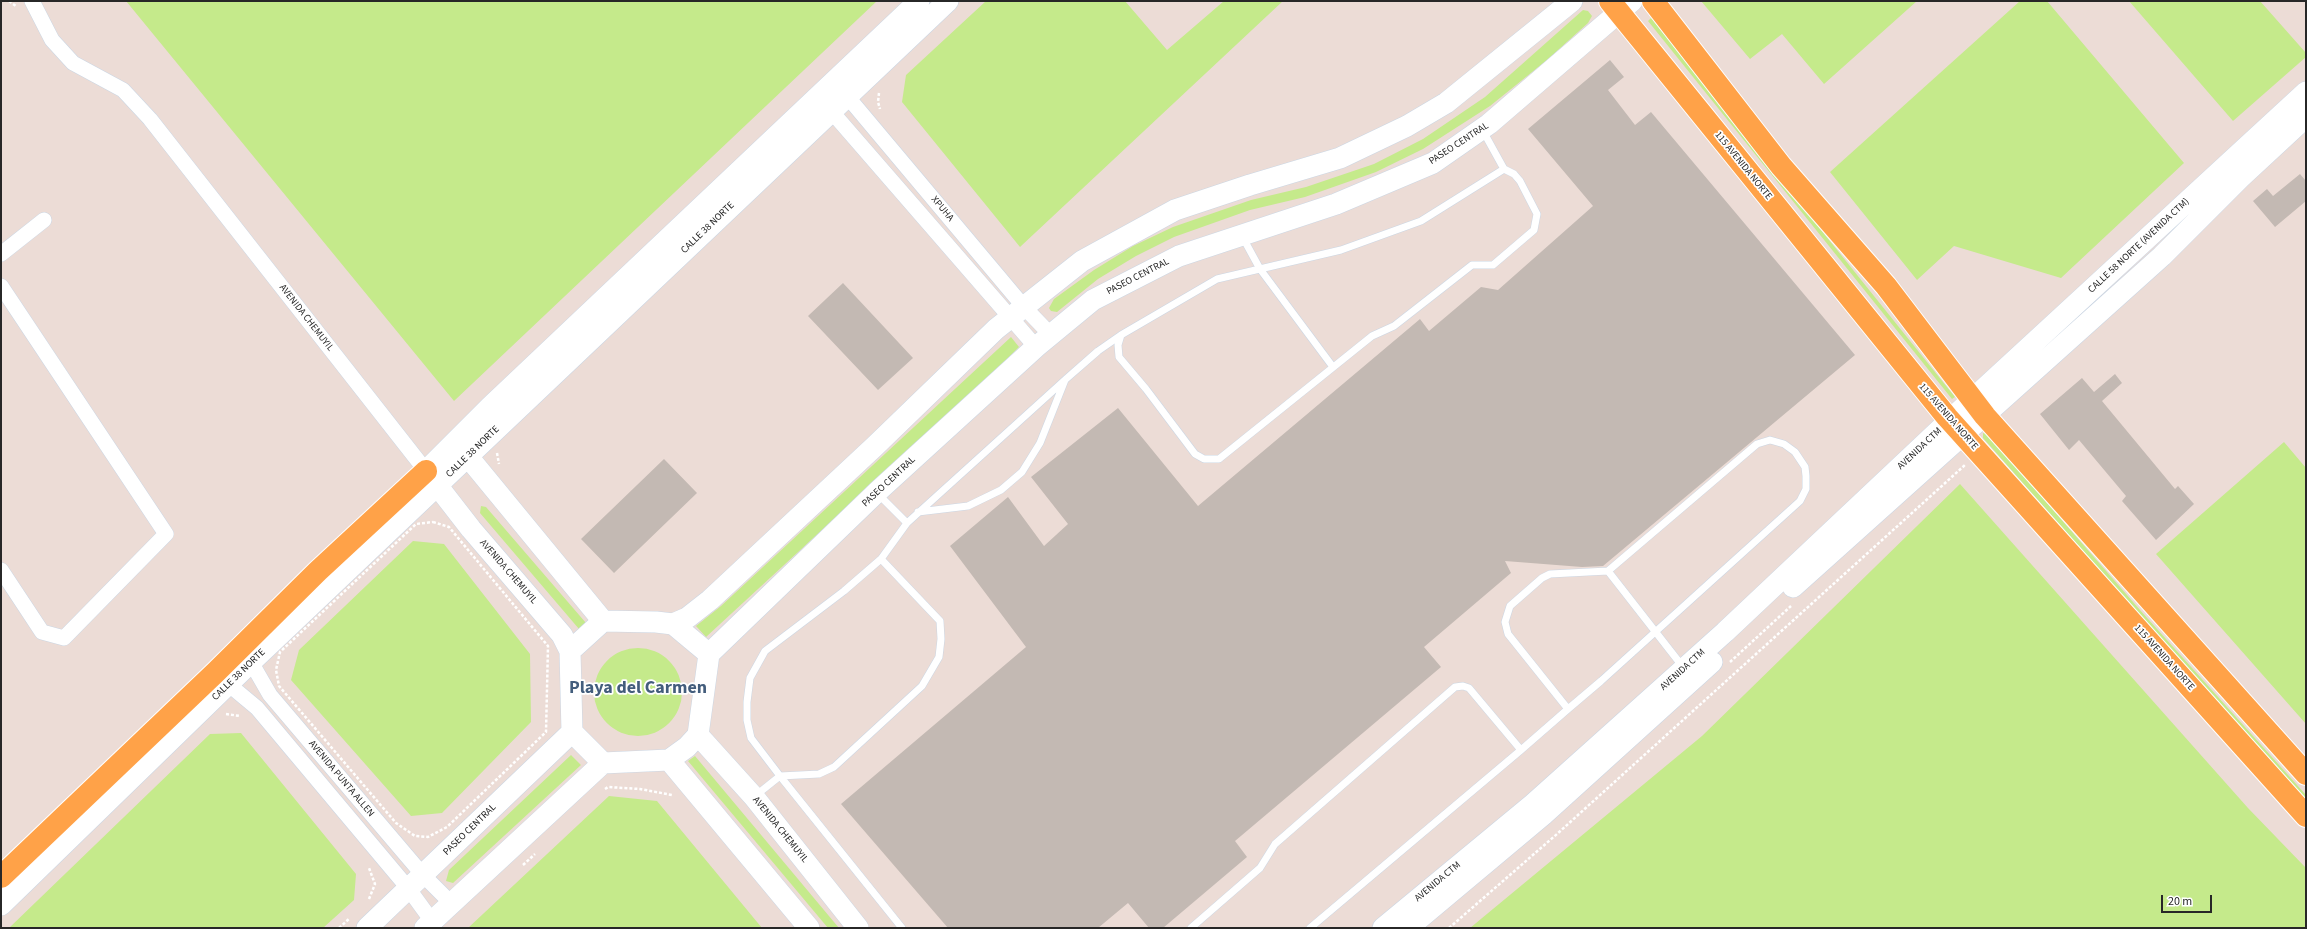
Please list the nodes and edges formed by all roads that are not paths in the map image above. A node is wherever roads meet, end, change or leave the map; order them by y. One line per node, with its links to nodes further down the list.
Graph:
1 (32, 1): 26 (street, AVENIDA CHEMUYIL)
2 (919, 1): 7 (main road, CALLE 38 NORTE)
3 (948, 1): 7 (main road, CALLE 38 NORTE)
4 (1572, 1): 18 (main road)
5 (1653, 1): 23 (main road)
6 (1621, 5): 11 (main road, PASEO CENTRAL); 24 (main road, 115 AVENIDA NORTE)
7 (840, 89): 9 (main road, CALLE 38 NORTE); 18 (street, XPUHA)
8 (2306, 92): 23 (main road, CALLE 58 NORTE (AVENIDA CTM))
9 (825, 104): 18 (street, XPUHA); 25 (main road, CALLE 38 NORTE)
10 (2306, 117): 23 (main road)
11 (1481, 130): 12 (lane); 14 (main road, PASEO CENTRAL)
12 (1504, 169): 16 (lane); 21 (lane)
13 (44, 220): 15 (street)
14 (1241, 235): 16 (lane); 20 (main road, PASEO CENTRAL)
15 (1, 254)
16 (1260, 269): 19 (lane); 21 (lane)
17 (1, 286): 31 (street)
18 (1017, 312): 20 (street, XPUHA); 34 (main road)
19 (1121, 335): 21 (lane); 22 (lane)
20 (1043, 341): 27 (main road, PASEO CENTRAL)
21 (1334, 367)
22 (1066, 379): 28 (lane); 28 (lane)
23 (1979, 408): 24 (main road, AVENIDA CTM); 47 (main road)
24 (1957, 427): 39 (main road, AVENIDA CTM); 50 (main road, 115 AVENIDA NORTE)
25 (462, 449): 26 (main road, CALLE 38 NORTE); 33 (main road)
26 (432, 478): 36 (main road, AVENIDA CHEMUYIL); 38 (main road, CALLE 38 NORTE)
27 (877, 492): 29 (lane); 37 (main road, PASEO CENTRAL)
28 (918, 512): 29 (lane)
29 (907, 523): 30 (lane)
30 (881, 559): 48 (lane); 48 (lane)
31 (1, 570)
32 (1608, 571): 35 (lane); 35 (lane); 41 (lane)
33 (603, 621): 34 (main road); 36 (main road)
34 (673, 624): 37 (main road)
35 (1655, 631): 39 (lane); 41 (lane)
36 (570, 650): 42 (main road)
37 (709, 654): 43 (main road)
38 (246, 656): 40 (main road, CALLE 38 NORTE); 52 (street, AVENIDA PUNTA ALLEN)
39 (1689, 674): 62 (main road, AVENIDA CTM); 63 (main road, AVENIDA CTM)
40 (222, 679): 51 (main road, CALLE 38 NORTE); 52 (street, AVENIDA PUNTA ALLEN); 54 (main road, CALLE 38 NORTE)
41 (1568, 709): 44 (lane)
42 (572, 732): 46 (main road); 52 (main road, PASEO CENTRAL)
43 (698, 735): 45 (main road); 49 (main road, AVENIDA CHEMUYIL)
44 (1521, 750): 60 (lane); 61 (lane)
45 (669, 760): 46 (main road); 57 (main road)
46 (603, 763): 53 (main road)
47 (2306, 774)
48 (780, 776): 49 (lane); 59 (lane)
49 (754, 797): 58 (main road, AVENIDA CHEMUYIL)
50 (2306, 816)
51 (1, 877)
52 (415, 882): 53 (street, AVENIDA PUNTA ALLEN); 55 (street, AVENIDA PUNTA ALLEN); 56 (main road, PASEO CENTRAL)
53 (451, 903): 55 (main road)
54 (1, 905)
55 (428, 925)
56 (367, 928)
57 (809, 928)
58 (858, 928)
59 (902, 928)
60 (1191, 928)
61 (1310, 928)
62 (1383, 928)
63 (1408, 928)

